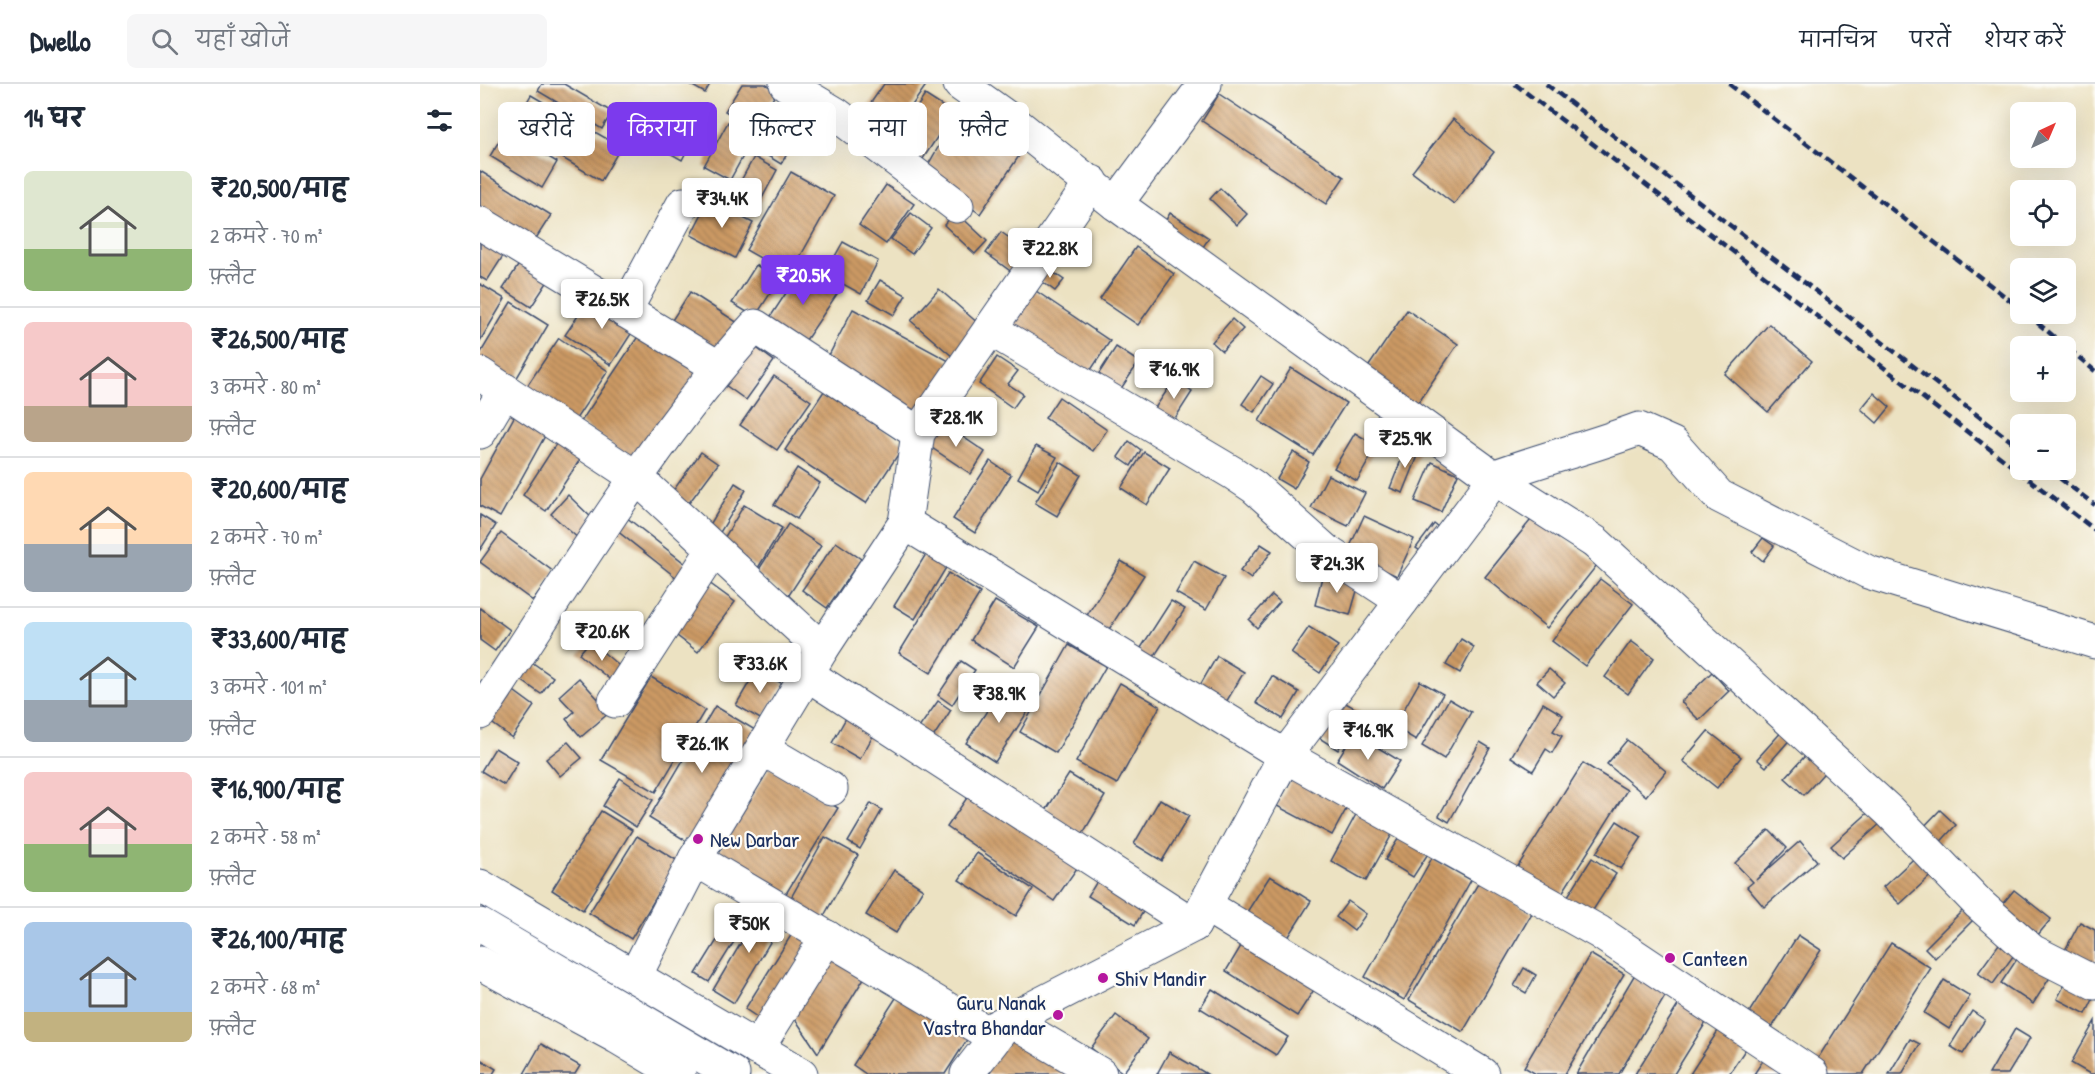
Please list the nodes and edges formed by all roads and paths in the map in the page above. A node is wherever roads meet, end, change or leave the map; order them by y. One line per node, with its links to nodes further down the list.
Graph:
1 (786, 84): 7 (street)
2 (960, 84): 4 (street)
3 (1205, 84): 6 (street)
4 (1092, 182): 6 (street); 10 (street)
5 (683, 204): 9 (street)
6 (1116, 204): 16 (street)
7 (957, 206)
8 (480, 223): 9 (street)
9 (625, 311): 11 (street)
10 (990, 329): 14 (street); 19 (street)
11 (718, 367): 14 (street); 15 (street)
12 (493, 382): 13 (street); 15 (street)
13 (480, 432)
14 (918, 433): 17 (street)
15 (637, 478): 18 (street); 23 (street)
16 (1494, 478): 19 (street); 20 (street); 34 (street)
17 (905, 523): 21 (street); 25 (street)
18 (713, 550): 21 (street); 22 (street)
19 (1402, 601): 25 (street)
20 (2095, 642)
21 (815, 661): 24 (street); 29 (street)
22 (615, 701)
23 (483, 704)
24 (763, 748): 26 (street); 27 (street)
25 (1284, 756): 29 (street); 43 (street)
26 (831, 789)
27 (695, 859): 31 (street); 33 (street)
28 (480, 886): 33 (street)
29 (1200, 915): 35 (street); 42 (street)
30 (480, 925): 38 (street)
31 (827, 937): 35 (street); 36 (street)
32 (480, 963): 37 (street)
33 (635, 976): 36 (street)
34 (2095, 983)
35 (1009, 1020): 40 (street); 41 (street)
36 (757, 1048): 39 (street)
37 (679, 1074)
38 (734, 1074)
39 (801, 1074)
40 (966, 1074)
41 (1101, 1074)
42 (1482, 1074)
43 (1812, 1074)

